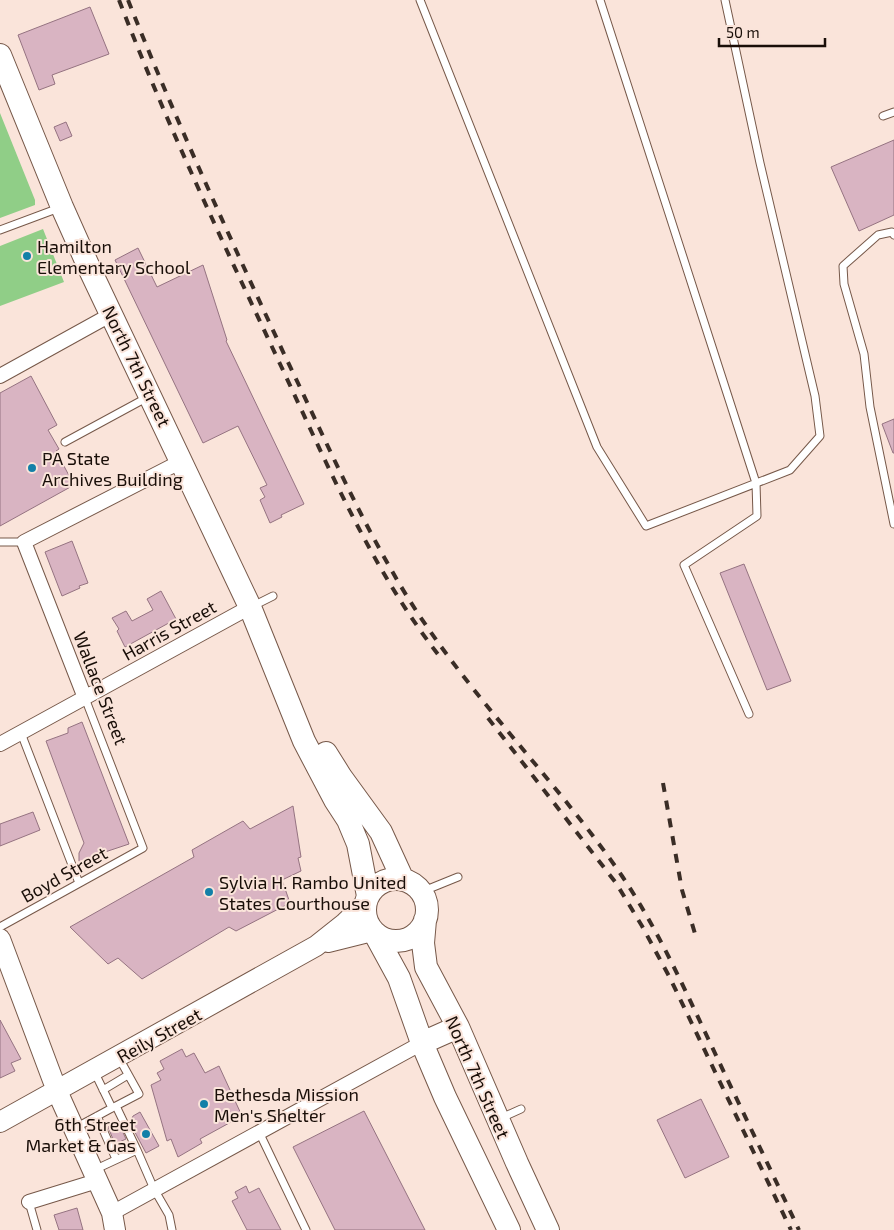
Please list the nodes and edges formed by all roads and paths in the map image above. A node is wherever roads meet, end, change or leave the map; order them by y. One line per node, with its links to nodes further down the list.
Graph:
1 (420, 0): 15 (lane)
2 (600, 0): 15 (lane)
3 (725, 0): 15 (lane)
4 (0, 56): 7 (main road, North 7th Street)
5 (894, 112): 6 (lane)
6 (883, 116)
7 (62, 206): 8 (lane); 10 (main road, North 7th Street)
8 (0, 230)
9 (894, 235): 16 (lane)
10 (112, 314): 11 (street); 12 (main road, North 7th Street)
11 (0, 376)
12 (150, 395): 13 (lane); 14 (main road, North 7th Street)
13 (64, 442)
14 (182, 461): 18 (street); 20 (main road, North 7th Street)
15 (756, 483): 23 (lane)
16 (894, 524)
17 (0, 542): 18 (lane)
18 (24, 542): 22 (street, Wallace Street)
19 (273, 596): 20 (lane)
20 (250, 607): 21 (main road, North 7th Street); 22 (street, Harris Street)
21 (279, 675): 29 (main road, North 7th Street); 30 (main road, North 7th Street)
22 (85, 698): 24 (street, Harris Street); 26 (lane, Wallace Street)
23 (749, 714)
24 (21, 733): 25 (street, Harris Street); 28 (lane)
25 (0, 744)
26 (143, 848): 28 (lane, Boyd Street)
27 (458, 878): 29 (lane)
28 (79, 883): 32 (lane, Boyd Street)
29 (412, 886): 30 (main road); 31 (main road, North 7th Street)
30 (366, 900): 33 (main road, North 7th Street); 35 (main road, Reily Street)
31 (425, 920): 33 (main road); 36 (main road, North 7th Street)
32 (0, 927)
33 (374, 932): 35 (main road, Reily Street); 37 (main road, North 7th Street)
34 (0, 939): 42 (main road)
35 (316, 946): 38 (main road, Reily Street)
36 (458, 1026): 37 (main road); 46 (main road, North 7th Street)
37 (422, 1042): 49 (street); 59 (main road, North 7th Street)
38 (118, 1057): 39 (main road, Reily Street); 40 (lane)
39 (94, 1071): 41 (lane); 42 (main road, Reily Street)
40 (128, 1076): 41 (lane); 43 (lane)
41 (103, 1090): 43 (lane)
42 (57, 1091): 47 (main road, Reily Street); 48 (main road)
43 (114, 1107): 45 (lane); 50 (lane)
44 (521, 1109): 46 (lane)
45 (97, 1116): 48 (lane); 51 (lane)
46 (499, 1119): 60 (main road, North 7th Street)
47 (0, 1122)
48 (74, 1128): 52 (main road)
49 (259, 1132): 53 (street); 58 (lane)
50 (137, 1150): 51 (lane); 53 (lane)
51 (116, 1159): 52 (lane)
52 (95, 1176): 54 (street); 55 (main road)
53 (154, 1189): 55 (street); 57 (lane)
54 (29, 1202): 56 (lane)
55 (113, 1221)
56 (37, 1230)
57 (172, 1230)
58 (306, 1230)
59 (509, 1230)
60 (548, 1230)

